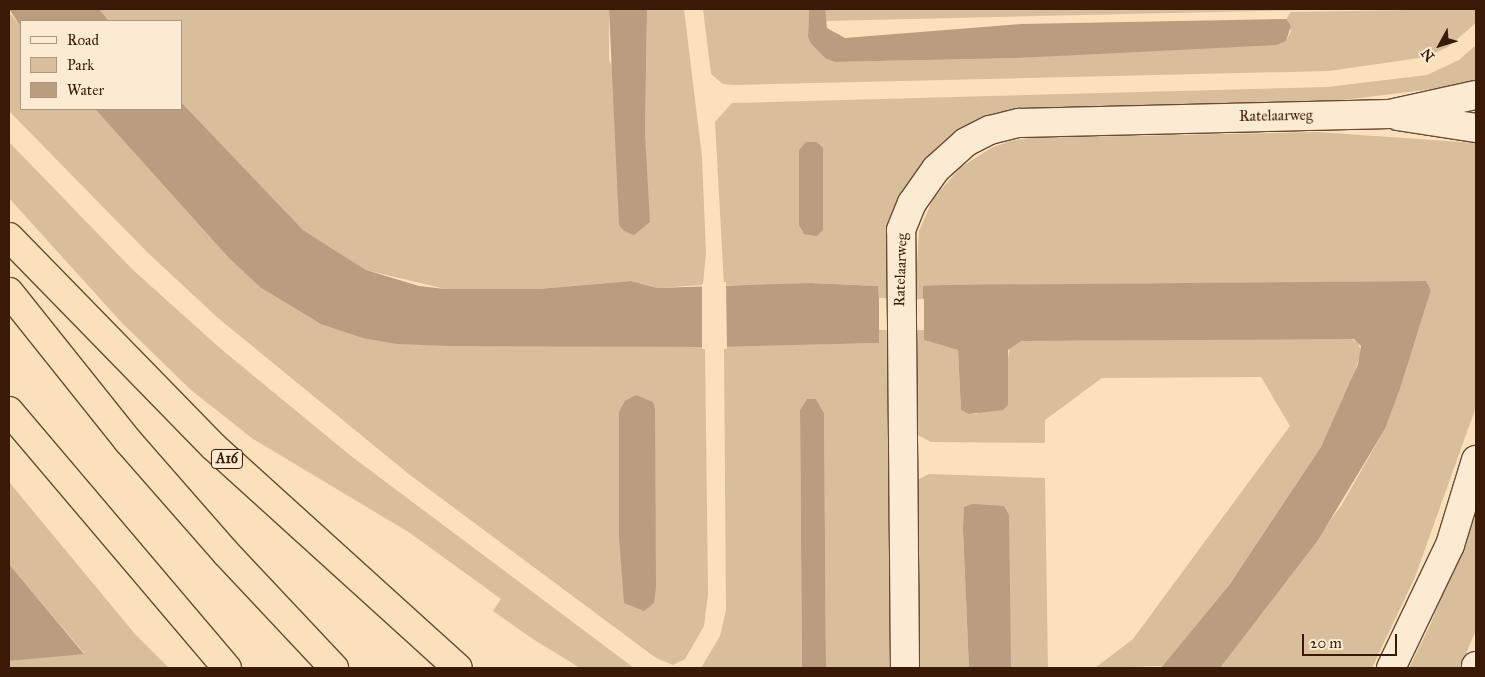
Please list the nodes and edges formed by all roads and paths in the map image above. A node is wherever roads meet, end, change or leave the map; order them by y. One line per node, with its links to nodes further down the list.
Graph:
1 (1476, 95): 2 (street, Ratelaarweg)
2 (1390, 114): 3 (street, Ratelaarweg); 11 (street, Ratelaarweg)
3 (1476, 128)
4 (9, 237): 10 (highway, A16)
5 (9, 292): 9 (highway)
6 (9, 411): 8 (highway)
7 (1476, 460): 12 (street)
8 (227, 668)
9 (334, 668)
10 (458, 668)
11 (905, 668)
12 (1391, 668)

